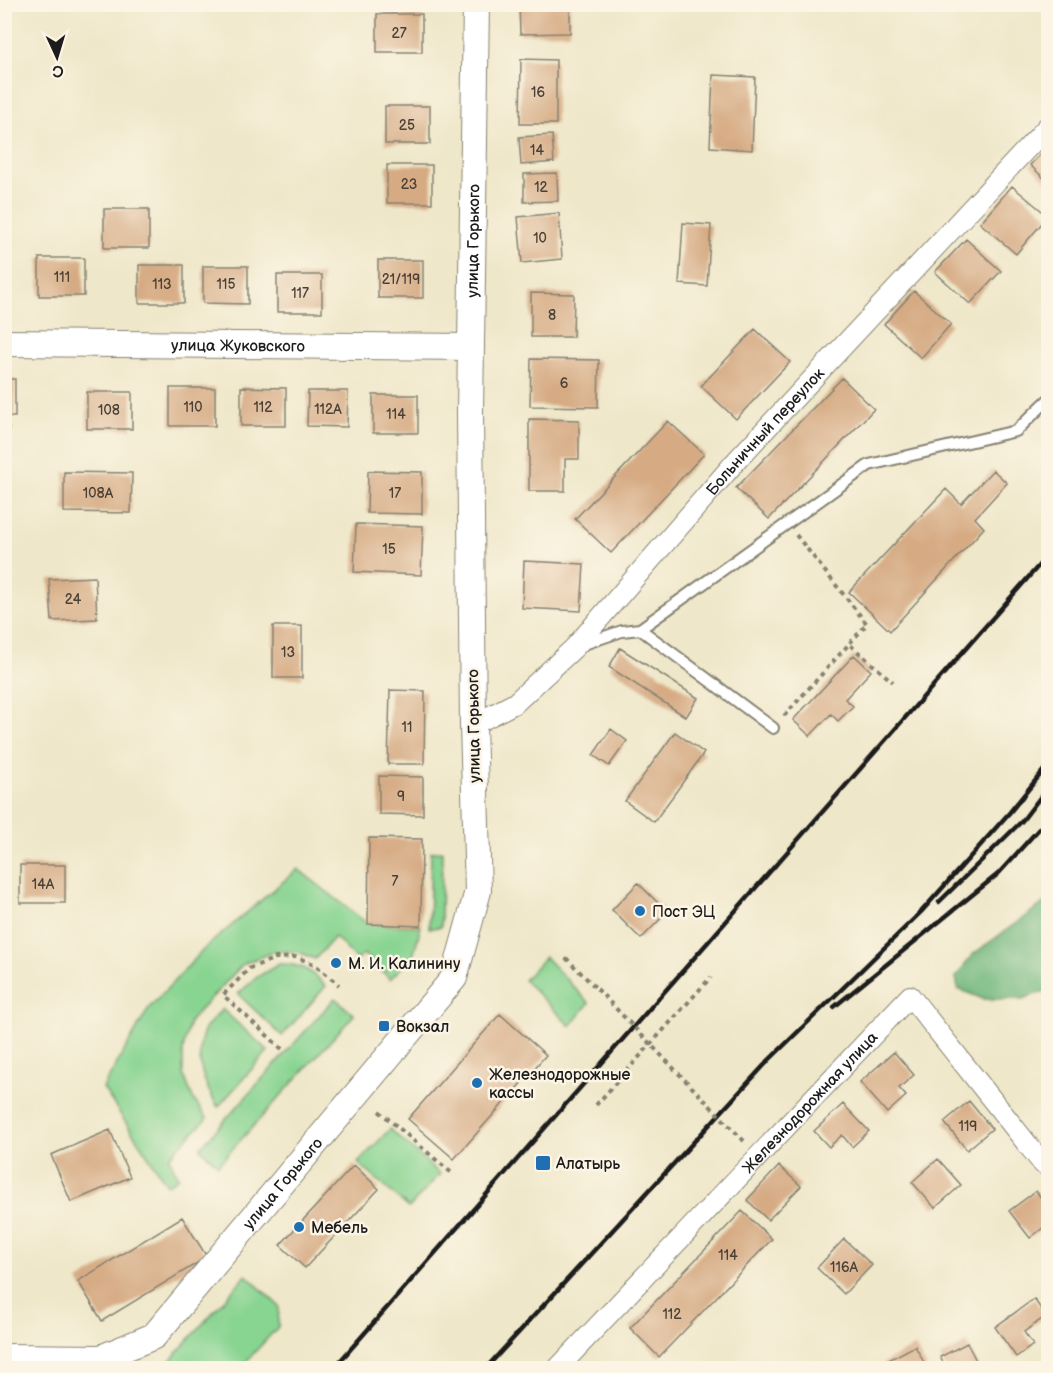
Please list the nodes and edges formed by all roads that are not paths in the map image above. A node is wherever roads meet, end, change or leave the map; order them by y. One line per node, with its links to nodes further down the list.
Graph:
1 (477, 4): 4 (street, улица Горького)
2 (1048, 126): 7 (street, Больничный переулок)
3 (4, 343): 4 (street, улица Жуковского)
4 (471, 346): 8 (street, улица Горького)
5 (1048, 400): 6 (lane)
6 (640, 629): 7 (lane); 9 (lane)
7 (575, 647): 8 (street, Больничный переулок)
8 (473, 725): 11 (street, улица Горького)
9 (773, 728)
10 (1048, 1161): 12 (street, Железнодорожная улица)
11 (4, 1357)
12 (558, 1368)

